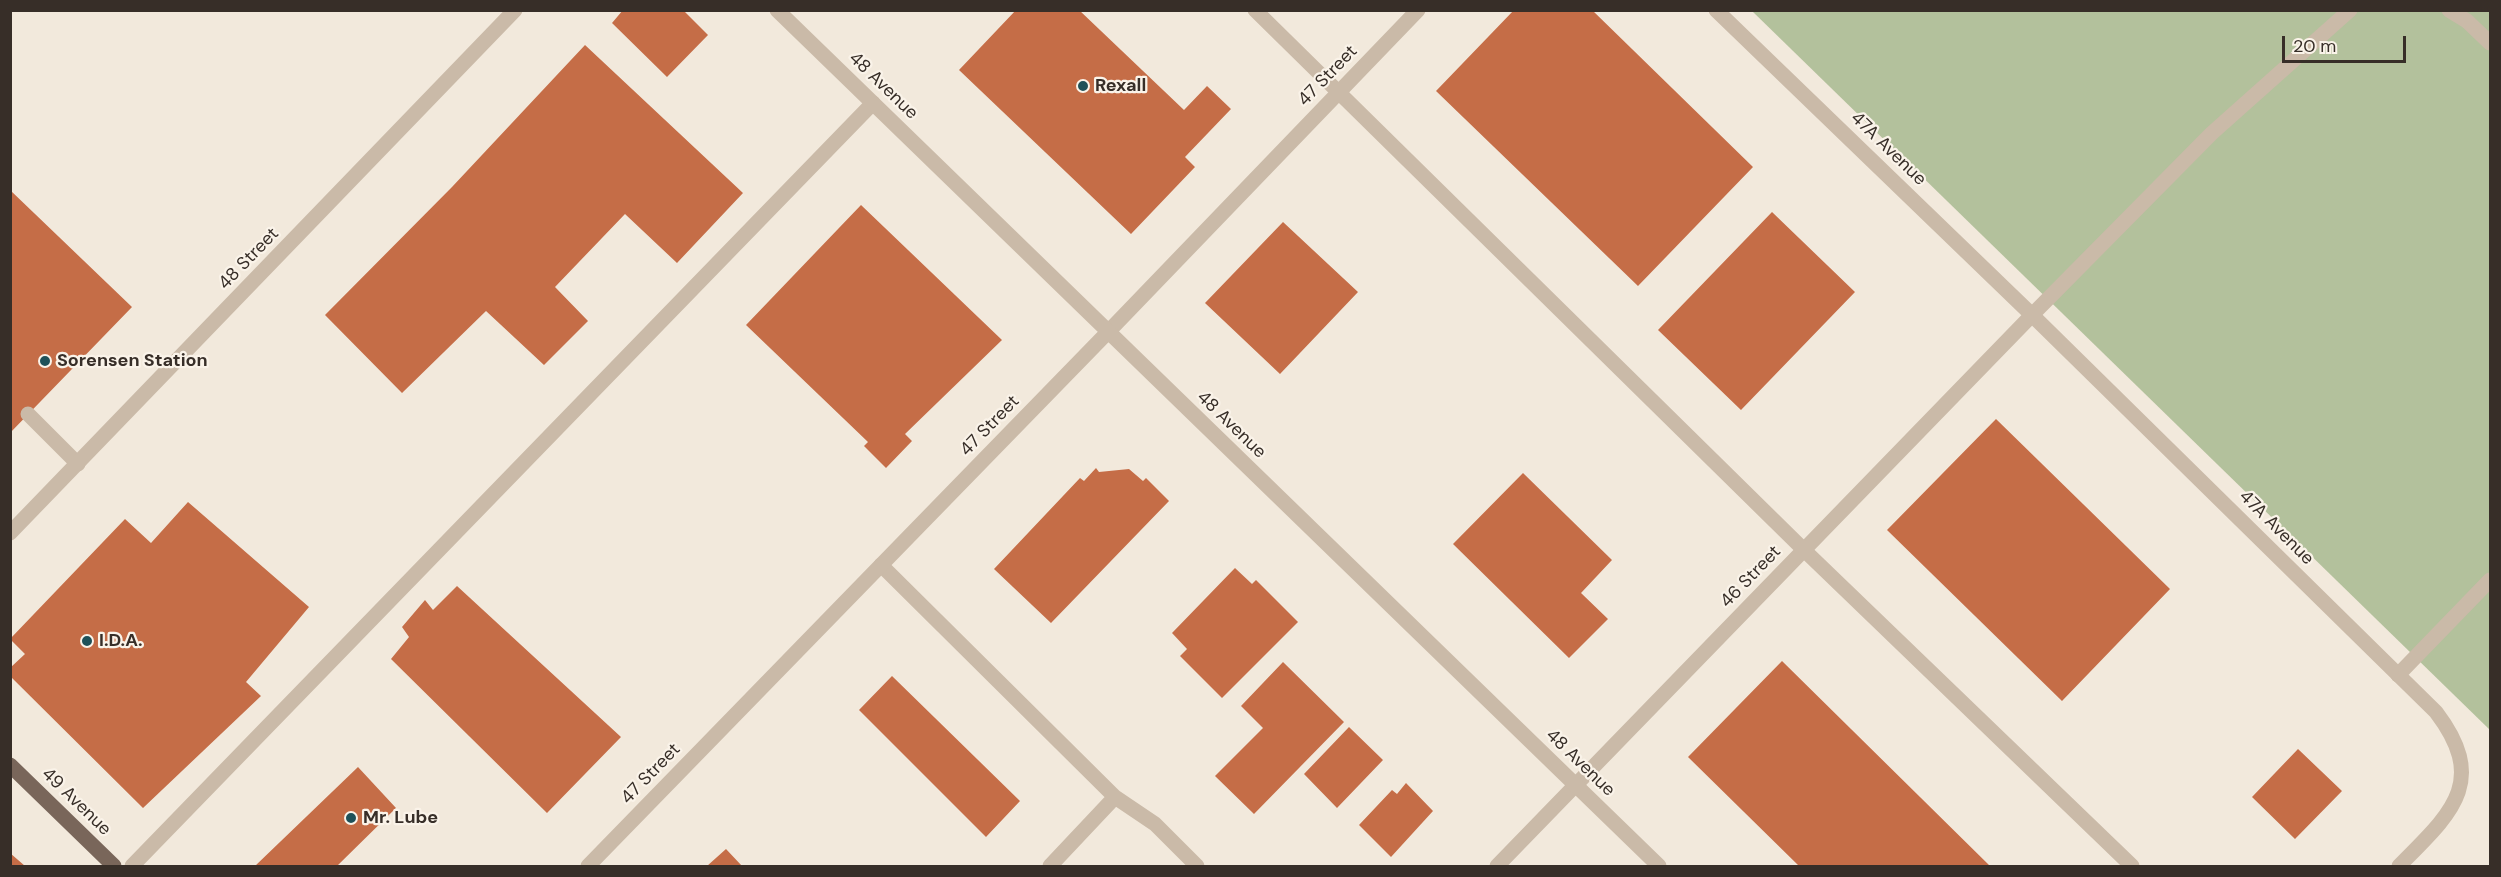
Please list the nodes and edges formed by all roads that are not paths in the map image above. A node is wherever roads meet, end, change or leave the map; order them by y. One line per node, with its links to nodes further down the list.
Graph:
1 (515, 10): 14 (street, 48 Street)
2 (777, 10): 10 (street, 48 Avenue)
3 (1255, 10): 9 (street)
4 (1418, 10): 9 (street, 47 Street)
5 (1716, 10): 11 (street, 47A Avenue)
6 (2449, 10): 8 (street)
7 (2343, 13): 11 (street)
8 (2490, 43)
9 (1340, 92): 12 (street, 47 Street); 16 (street)
10 (873, 103): 12 (street, 48 Avenue); 24 (street)
11 (2032, 315): 16 (street, 46 Street); 19 (street, 47A Avenue)
12 (1108, 332): 17 (street, 47 Street); 21 (street, 48 Avenue)
13 (28, 414): 14 (street)
14 (78, 464): 15 (street, 48 Street)
15 (10, 533)
16 (1804, 550): 21 (street, 46 Street); 30 (street)
17 (881, 565): 22 (street); 25 (street, 47 Street)
18 (2490, 580): 19 (street)
19 (2398, 675): 31 (street, 47A Avenue)
20 (10, 765): 23 (main road, 49 Avenue)
21 (1576, 786): 28 (street, 46 Street); 29 (street, 48 Avenue)
22 (1115, 797): 26 (street); 27 (street)
23 (114, 867)
24 (132, 867)
25 (588, 867)
26 (1050, 867)
27 (1197, 867)
28 (1497, 867)
29 (1659, 867)
30 (2132, 867)
31 (2399, 867)

